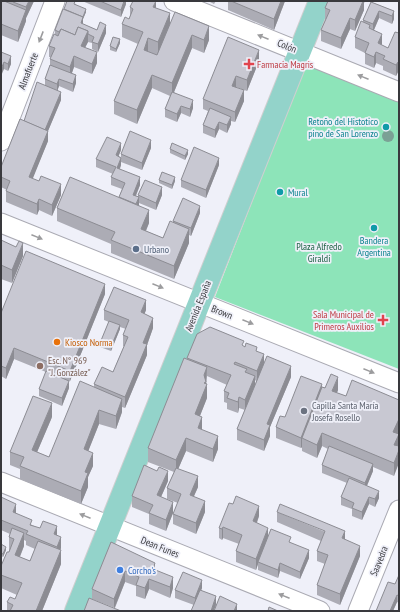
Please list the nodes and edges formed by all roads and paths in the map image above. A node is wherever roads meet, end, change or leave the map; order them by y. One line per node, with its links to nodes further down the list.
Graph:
1 (55, 1): 6 (street, Almafuerte, one-way to 6)
2 (174, 1): 4 (street, Colón, one-way to 2)
3 (320, 1): 4 (main road, Avenida España)
4 (300, 52): 5 (street, Colón, one-way to 4); 8 (main road, Avenida España)
5 (399, 92)
6 (1, 141)
7 (1, 223): 8 (street, Brown, one-way to 8)
8 (199, 303): 9 (street, Brown, one-way to 9); 12 (main road, Avenida España)
9 (399, 383)
10 (1, 482): 12 (street, Dean Funes, one-way to 10)
11 (399, 510): 15 (street, Saavedra)
12 (110, 526): 13 (main road, Avenida España); 14 (street, Dean Funes, one-way to 12)
13 (76, 611)
14 (320, 611)
15 (358, 611)

